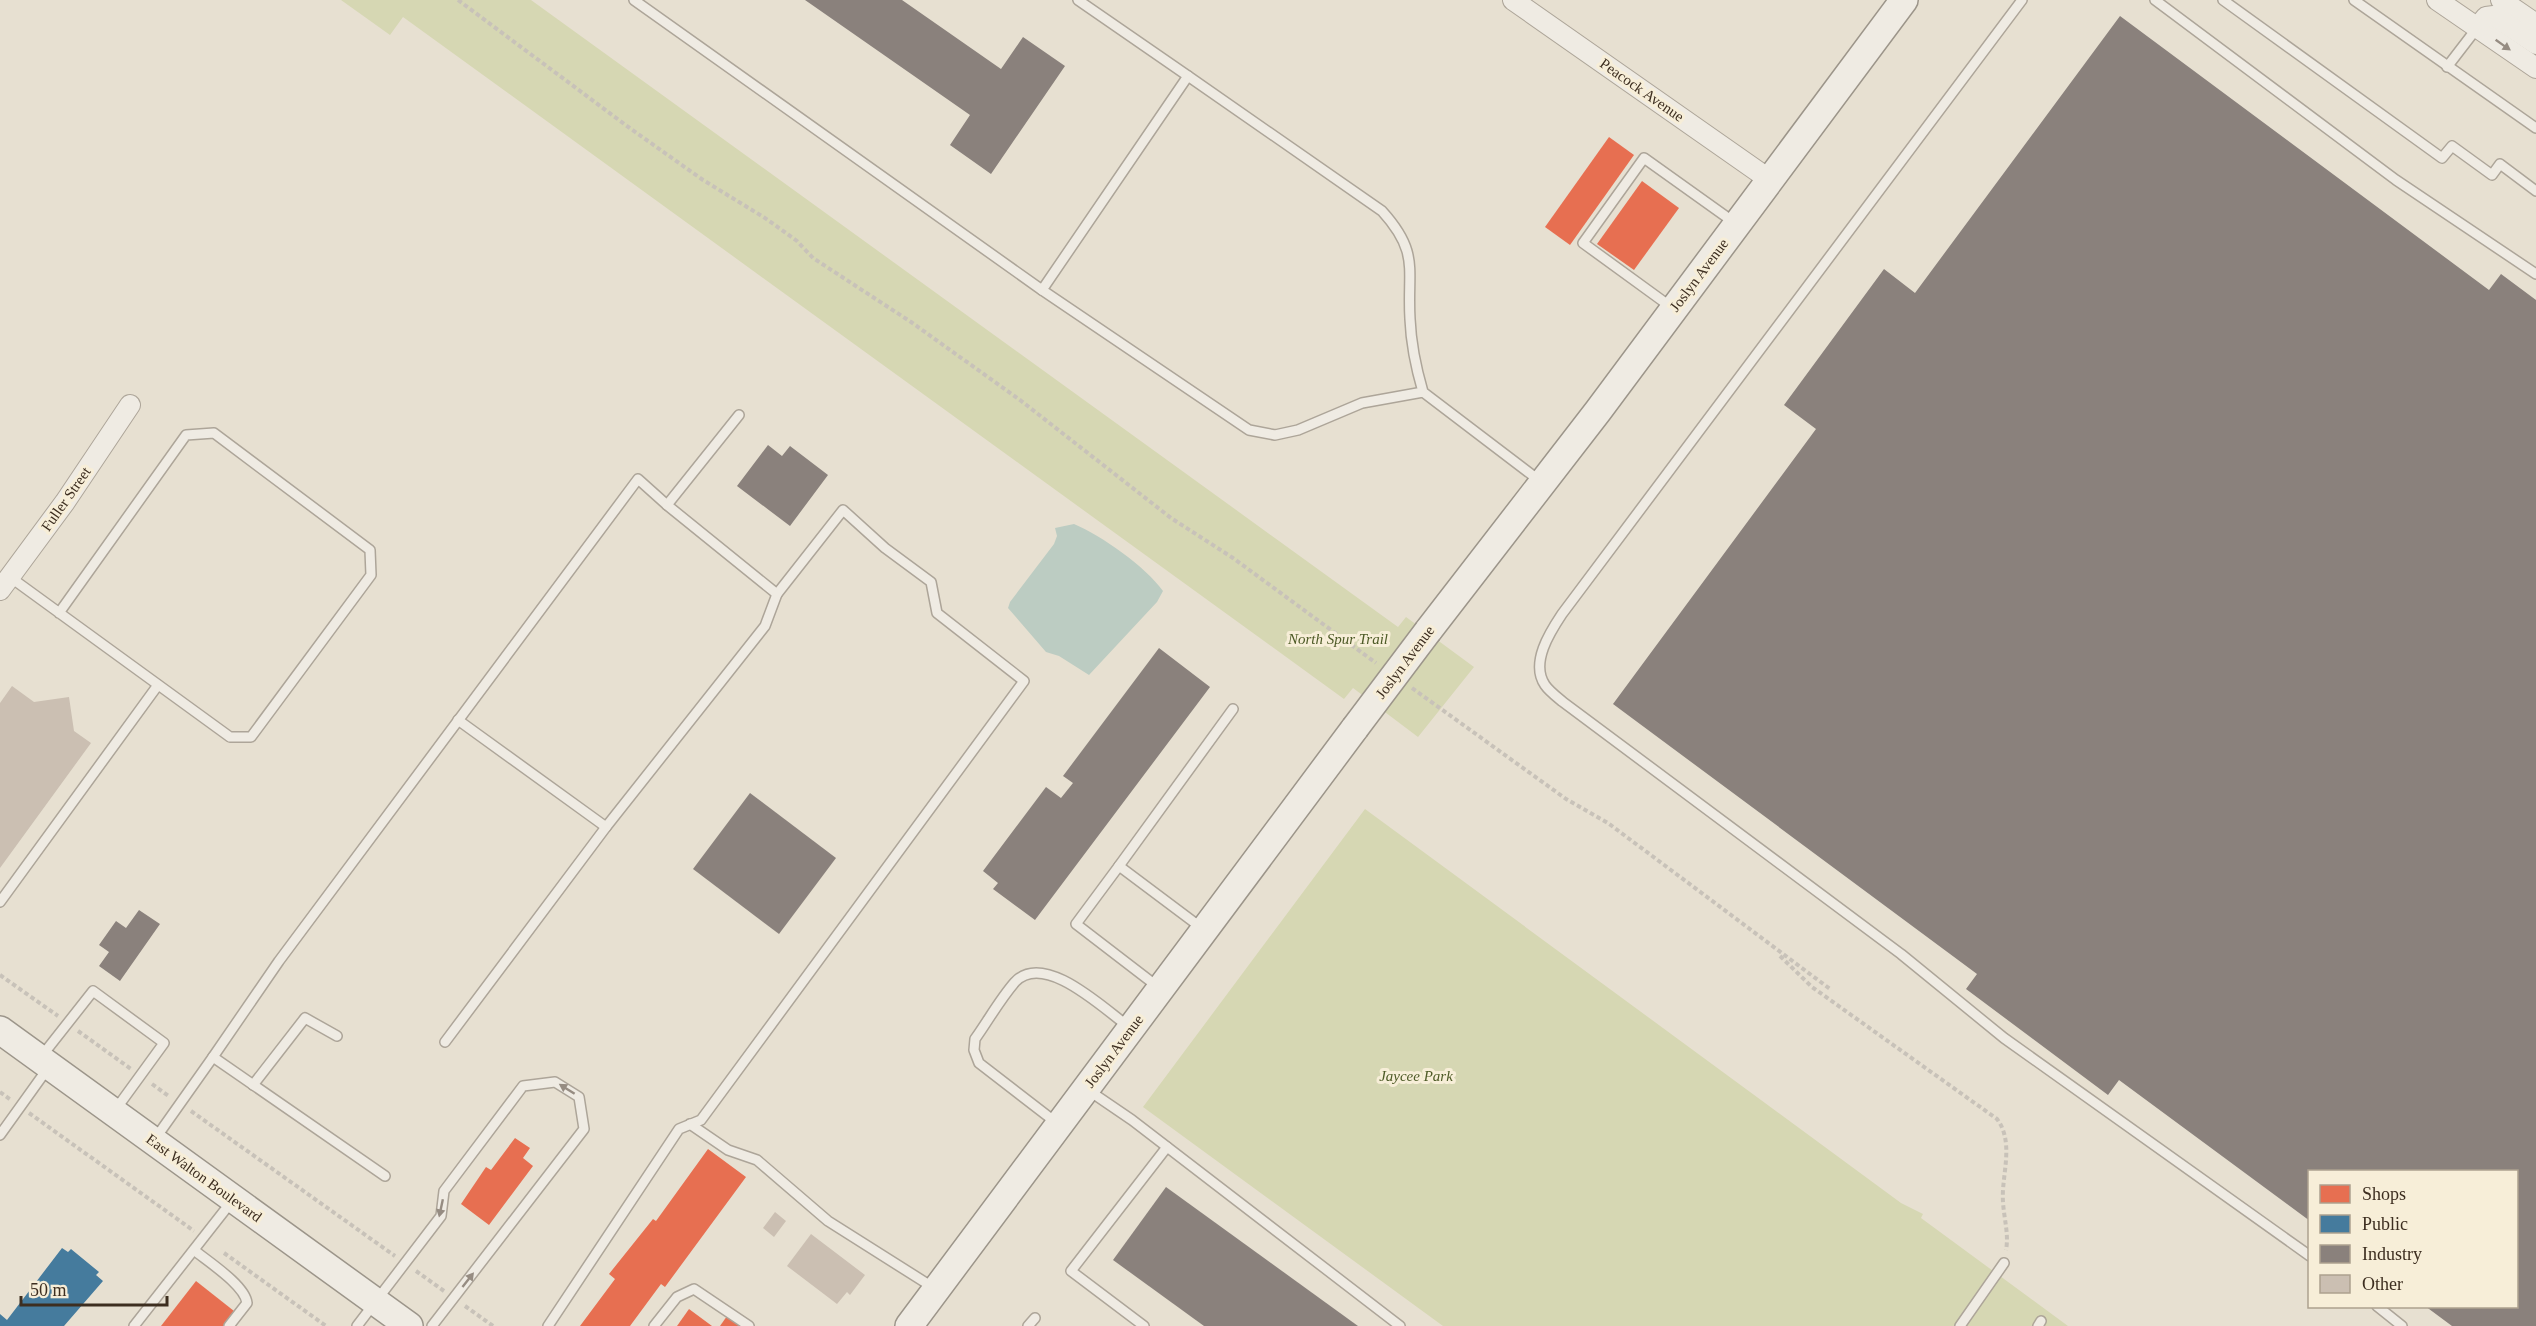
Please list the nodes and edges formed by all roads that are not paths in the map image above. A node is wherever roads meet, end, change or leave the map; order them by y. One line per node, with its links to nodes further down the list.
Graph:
1 (634, 0): 22 (lane)
2 (1078, 0): 16 (lane)
3 (1513, 0): 18 (street, Peacock Avenue)
4 (1904, 0): 18 (main road, Joslyn Avenue)
5 (2022, 0): 57 (lane)
6 (2155, 0): 21 (lane)
7 (2223, 0): 19 (lane)
8 (2354, 0): 14 (lane)
9 (2438, 0): 12 (street)
10 (2501, 0): 11 (street)
11 (2536, 24)
12 (2477, 28): 13 (street); 14 (lane); 15 (street, one-way to 15)
13 (2536, 44)
14 (2447, 67): 17 (lane)
15 (2536, 68)
16 (1188, 76): 22 (lane); 24 (lane)
17 (2536, 128)
18 (1770, 180): 20 (main road, Joslyn Avenue)
19 (2536, 191)
20 (1737, 224): 23 (main road, Joslyn Avenue); 23 (lane)
21 (2536, 274)
22 (1041, 290): 24 (lane)
23 (1674, 309): 27 (main road, Joslyn Avenue)
24 (1422, 393): 27 (lane)
25 (130, 405): 29 (street, Fuller Street)
26 (739, 415): 28 (lane)
27 (1542, 482): 38 (main road, Joslyn Avenue, bridge)
28 (667, 506): 30 (lane); 34 (lane)
29 (5, 584): 31 (lane)
30 (777, 594): 35 (lane); 49 (lane)
31 (59, 613): 32 (lane); 32 (lane)
32 (158, 685): 37 (lane)
33 (1233, 710): 36 (lane)
34 (458, 720): 35 (lane); 44 (lane)
35 (606, 827): 43 (lane)
36 (1119, 867): 38 (lane); 39 (lane)
37 (0, 902)
38 (1204, 930): 39 (main road, Joslyn Avenue)
39 (1160, 989): 40 (main road, Joslyn Avenue)
40 (1131, 1028): 47 (main road, Joslyn Avenue); 50 (lane)
41 (0, 1030): 45 (main road, East Walton Boulevard)
42 (337, 1036): 46 (lane)
43 (445, 1042)
44 (213, 1057): 46 (lane); 52 (lane)
45 (45, 1062): 48 (main road, East Walton Boulevard); 48 (lane); 51 (lane)
46 (253, 1085): 54 (lane)
47 (1086, 1088): 50 (main road, Joslyn Avenue); 53 (lane)
48 (114, 1112): 52 (main road, East Walton Boulevard)
49 (690, 1124): 59 (lane); 67 (lane)
50 (1059, 1124): 59 (main road, Joslyn Avenue)
51 (0, 1135)
52 (153, 1141): 55 (main road, East Walton Boulevard)
53 (1167, 1147): 71 (lane); 72 (lane)
54 (385, 1176)
55 (234, 1199): 56 (lane); 60 (main road, East Walton Boulevard)
56 (194, 1250): 62 (lane); 63 (lane)
57 (2308, 1255)
58 (2004, 1263): 73 (lane)
59 (936, 1289): 70 (main road, Joslyn Avenue)
60 (376, 1302): 64 (lane); 65 (main road, East Walton Boulevard); 66 (lane, one-way to 60)
61 (2380, 1308): 74 (lane)
62 (136, 1325)
63 (229, 1326)
64 (357, 1326)
65 (409, 1326)
66 (432, 1326)
67 (548, 1326)
68 (654, 1326): 69 (lane)
69 (749, 1326)
70 (909, 1326)
71 (1144, 1326)
72 (1400, 1326)
73 (1960, 1326)
74 (2402, 1326)

